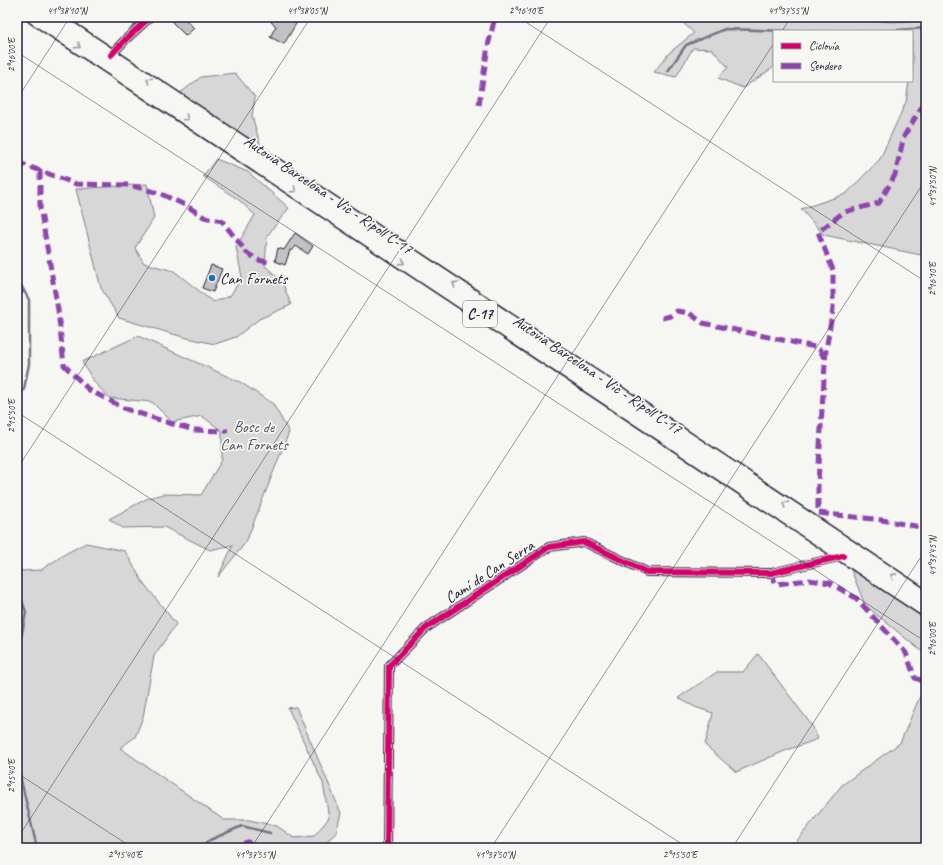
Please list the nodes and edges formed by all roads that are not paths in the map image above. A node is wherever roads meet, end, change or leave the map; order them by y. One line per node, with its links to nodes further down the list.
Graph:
1 (33, 17): 7 (highway, Autovia Barcelona - Vic - Ripoll C-17 / C-17, one-way to 7)
2 (54, 17): 5 (highway, Autovia Barcelona - Vic - Ripoll C-17 / C-17)
3 (67, 17): 5 (highway)
4 (150, 17): 6 (street)
5 (76, 31): 6 (highway, Autovia Barcelona - Vic - Ripoll C-17 / C-17)
6 (111, 55): 8 (highway, Autovia Barcelona - Vic - Ripoll C-17 / C-17, one-way to 6)
7 (843, 556): 9 (highway, Autovia Barcelona - Vic - Ripoll C-17 / C-17); 10 (street, Camí de Can Serra)
8 (926, 597)
9 (926, 611)
10 (386, 848)

